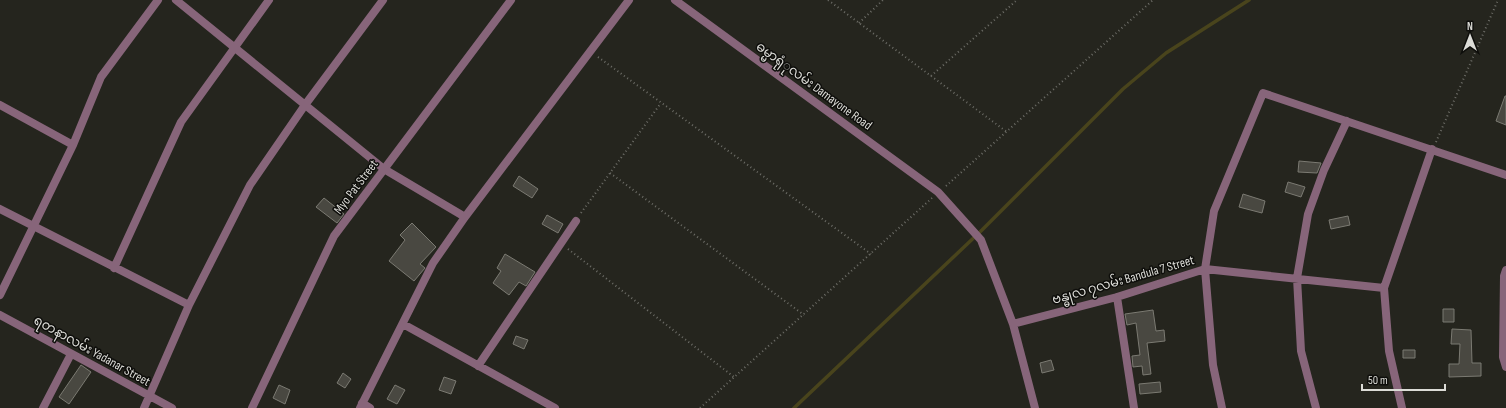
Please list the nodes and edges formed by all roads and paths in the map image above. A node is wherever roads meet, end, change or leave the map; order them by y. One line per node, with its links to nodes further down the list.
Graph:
1 (158, 0): 22 (street)
2 (176, 0): 14 (street)
3 (269, 0): 14 (street)
4 (383, 0): 19 (street)
5 (511, 0): 24 (street, Myo Pat Street)
6 (629, 0): 15 (street)
7 (675, 0): 27 (street, ဓမ္မာရုံုလမ်း Damayone Road)
8 (828, 0): 13 (path)
9 (884, 0): 13 (path)
10 (1016, 0): 16 (path)
11 (1154, 0): 21 (path)
12 (1498, 0): 23 (path)
13 (858, 23): 16 (path)
14 (234, 47): 19 (street); 34 (street)
15 (590, 51): 17 (path); 29 (street)
16 (931, 76): 21 (path)
17 (661, 102): 25 (path); 33 (path)
18 (0, 105): 22 (street)
19 (305, 105): 24 (street); 41 (street)
20 (1347, 122): 23 (street); 35 (street); 37 (street)
21 (1008, 132): 27 (path)
22 (73, 145): 31 (street)
23 (1432, 149): 26 (street); 38 (street)
24 (384, 169): 29 (street); 55 (street, Myo Pat Street)
25 (610, 173): 30 (path); 43 (path)
26 (1506, 175)
27 (938, 192): 33 (path); 45 (street, ဓမ္မာရုံုလမ်း Damayone Road)
28 (0, 209): 31 (street)
29 (465, 217): 44 (street)
30 (576, 221): 32 (street)
31 (33, 227): 34 (street); 39 (street)
32 (561, 244): 47 (street); 49 (path)
33 (872, 254): 43 (path)
34 (114, 268): 41 (street)
35 (1205, 269): 37 (street, ဗန္ဓုလ ၇လမ်း Bandula 7 Street); 40 (street, ဗန္ဓုလ ၇လမ်း Bandula 7 Street); 61 (street)
36 (1506, 270): 48 (street)
37 (1297, 278): 38 (street, ဗန္ဓုလ ၇လမ်း Bandula 7 Street); 62 (street)
38 (1384, 288): 63 (street)
39 (0, 295)
40 (1117, 297): 45 (street, ဗန္ဓုလ ၇လမ်း Bandula 7 Street); 60 (street)
41 (189, 305): 50 (street)
42 (0, 315): 46 (street, ရတနာလမ်း Yadanar Street)
43 (804, 315): 49 (path)
44 (403, 324): 47 (street); 51 (street)
45 (1013, 324): 59 (street, ဓမ္မာရုံုလမ်း Damayone Road)
46 (71, 354): 50 (street, ရတနာလမ်း Yadanar Street); 52 (street)
47 (478, 366): 57 (street)
48 (1506, 367)
49 (734, 377): 58 (path)
50 (149, 396): 53 (street); 54 (street, ရတနာလမ်း Yadanar Street)
51 (361, 406): 56 (street)
52 (43, 408)
53 (144, 408)
54 (172, 408)
55 (252, 408)
56 (370, 408)
57 (555, 408)
58 (700, 408)
59 (1035, 408)
60 (1134, 408)
61 (1222, 408)
62 (1316, 408)
63 (1402, 408)

